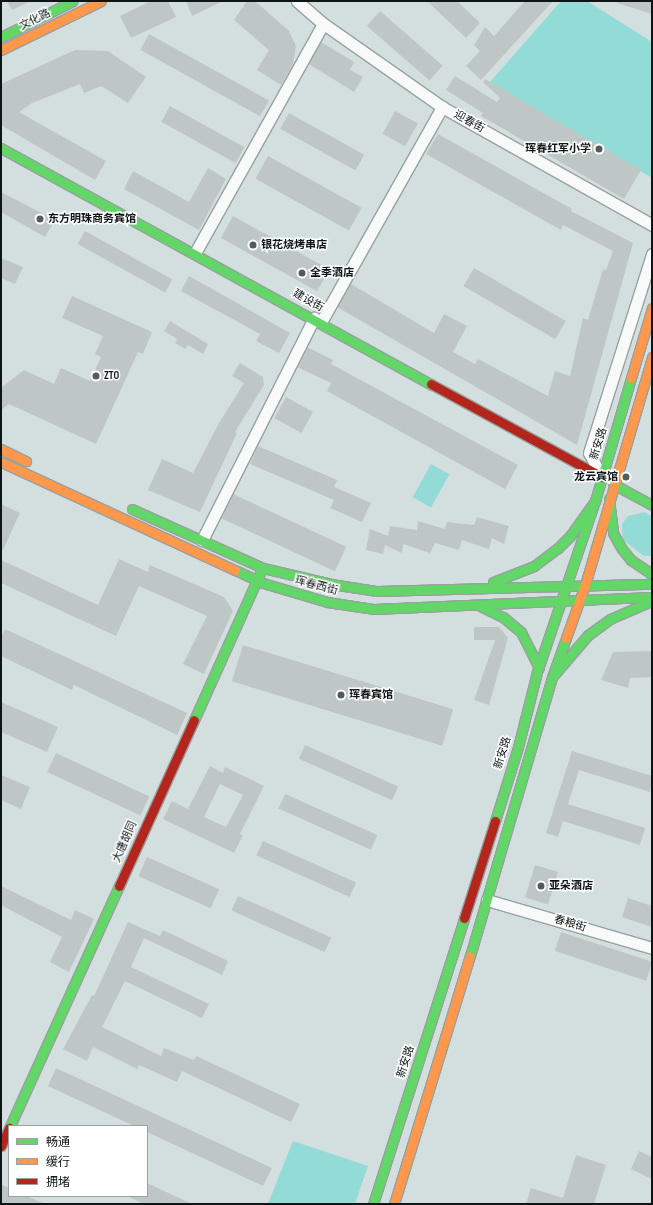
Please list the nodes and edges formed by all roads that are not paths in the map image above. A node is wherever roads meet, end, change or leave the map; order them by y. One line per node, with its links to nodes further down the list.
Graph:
1 (73, 1): 5 (main road, 文化路)
2 (297, 1): 4 (street, 迎春街)
3 (96, 2): 6 (main road, 文化路)
4 (323, 24): 7 (street, 迎春街); 10 (street)
5 (1, 37)
6 (1, 50)
7 (442, 107): 9 (street, 迎春街); 13 (street)
8 (1, 148): 10 (main road, 建设街)
9 (652, 225)
10 (195, 254): 13 (main road, 建设街)
11 (652, 254): 18 (street)
12 (652, 308): 18 (main road, 新安路)
13 (318, 320): 18 (main road, 建设街); 24 (street)
14 (652, 357): 19 (main road)
15 (1, 449): 17 (main road)
16 (1, 462): 27 (main road, 珲春西街)
17 (36, 465)
18 (602, 477): 21 (main road, 新安路)
19 (613, 484): 20 (main road); 22 (main road)
20 (609, 499): 26 (main road); 30 (main road)
21 (595, 501): 29 (main road, 新安路); 31 (main road)
22 (652, 505)
23 (125, 507): 24 (main road, 珲春西街)
24 (202, 540): 25 (main road, 珲春西街)
25 (263, 568): 27 (main road, 大唐胡同); 31 (main road, 珲春西街)
26 (652, 574)
27 (257, 580): 36 (main road, 珲春西街); 43 (main road, 大唐胡同)
28 (652, 584): 30 (main road, 珲春西街)
29 (568, 585): 30 (main road, 珲春西街); 31 (main road, 珲春西街); 35 (main road, 新安路)
30 (585, 585): 33 (main road)
31 (481, 586)
32 (652, 596): 33 (main road, 珲春西街)
33 (579, 600): 35 (main road, 珲春西街); 38 (main road)
34 (652, 601): 38 (main road)
35 (562, 602): 36 (main road, 珲春西街); 37 (main road, 新安路)
36 (478, 605): 37 (main road)
37 (539, 668): 39 (main road, 新安路)
38 (552, 677): 40 (main road)
39 (518, 746): 40 (main road); 46 (main road, 新安路)
40 (531, 749): 41 (main road)
41 (487, 900): 42 (street, 春粮街); 47 (main road)
42 (652, 948)
43 (11, 1125)
44 (8, 1131): 45 (main road, 大唐胡同)
45 (1, 1146)
46 (373, 1204)
47 (394, 1204)

